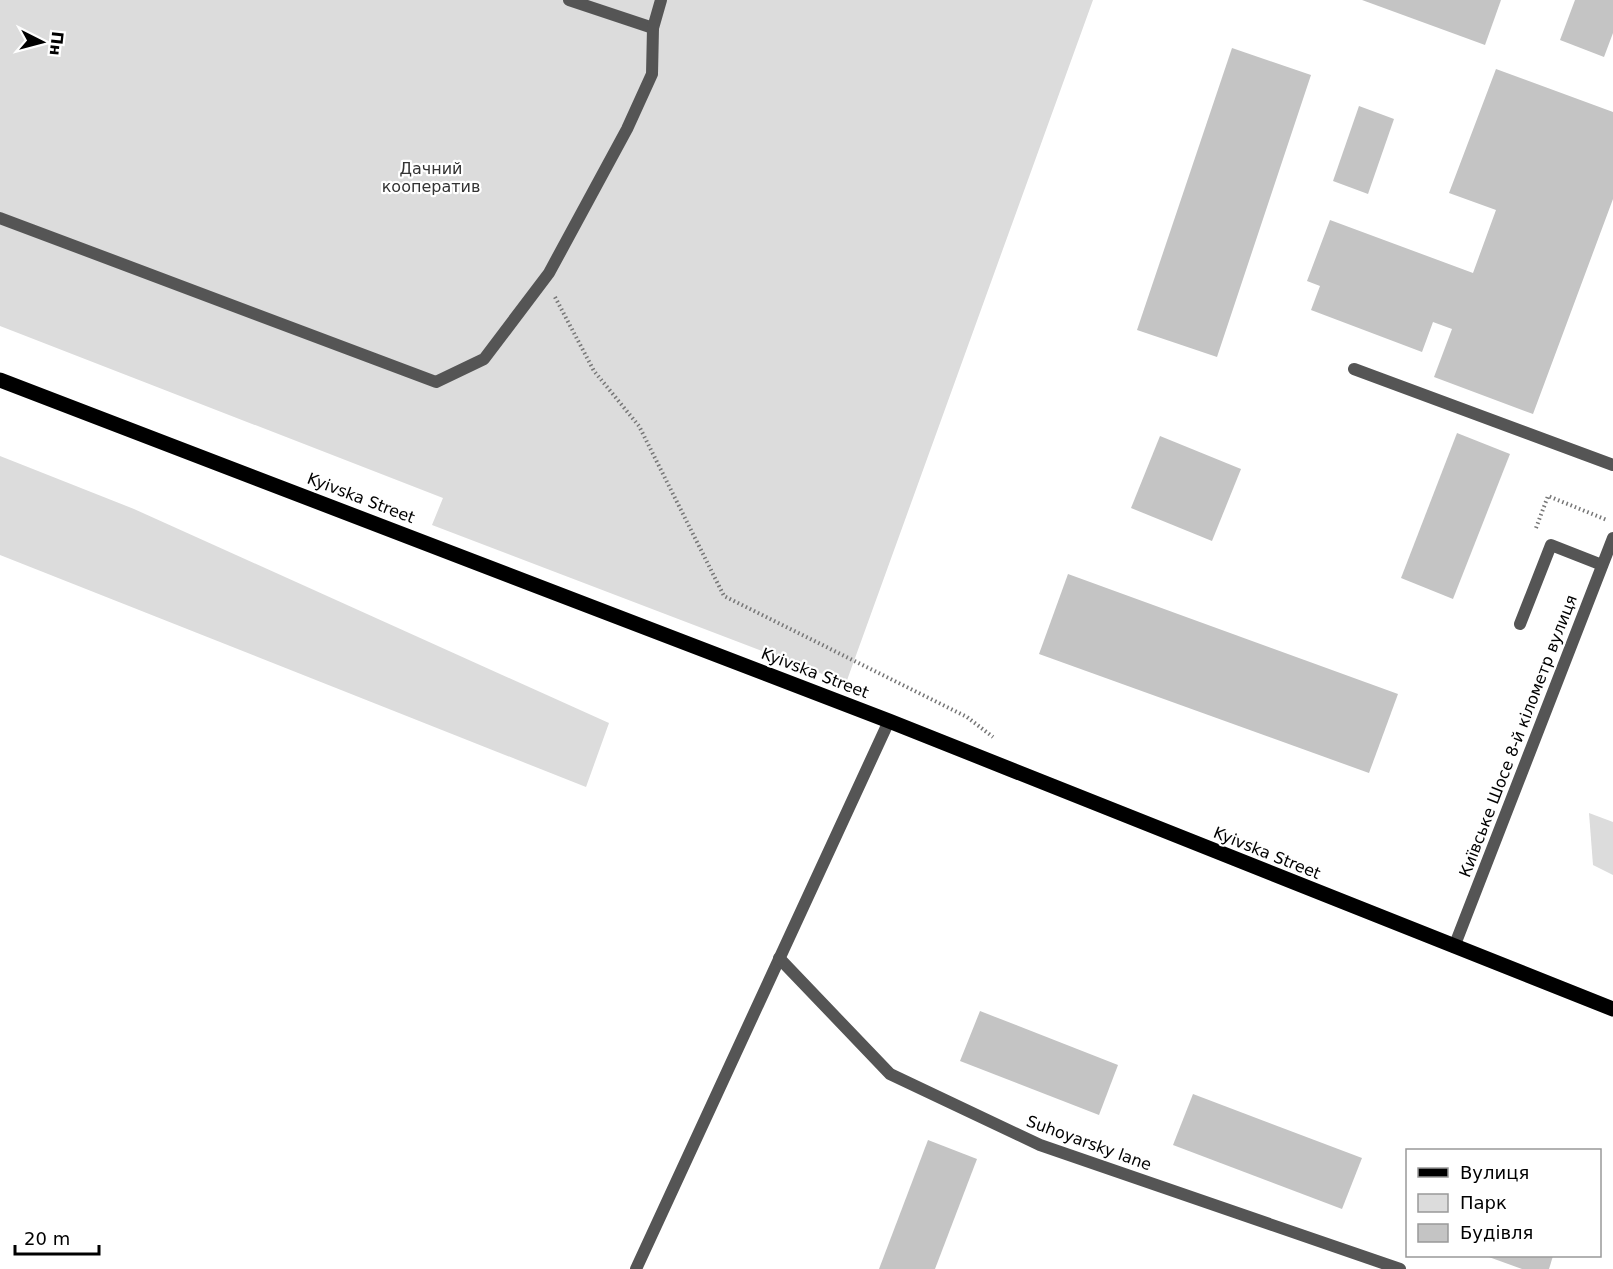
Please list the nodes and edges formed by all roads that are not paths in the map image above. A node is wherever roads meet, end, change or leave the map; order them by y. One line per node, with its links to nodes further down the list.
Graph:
1 (569, 0): 3 (street)
2 (661, 0): 3 (street)
3 (653, 28): 4 (street)
4 (0, 218)
5 (1354, 369): 7 (street)
6 (0, 380): 11 (main road, Kyivska Street)
7 (1613, 465)
8 (1613, 538): 9 (street, Київське Шосе 8-й кілометр вулиця)
9 (1602, 565): 10 (street); 12 (street, Київське Шосе 8-й кілометр вулиця)
10 (1520, 624)
11 (889, 722): 12 (main road, Kyivska Street); 13 (street)
12 (1454, 946): 14 (main road, Kyivska Street)
13 (779, 958): 15 (street); 16 (street, Suhoyarsky lane)
14 (1613, 1009)
15 (636, 1269)
16 (1400, 1269)

